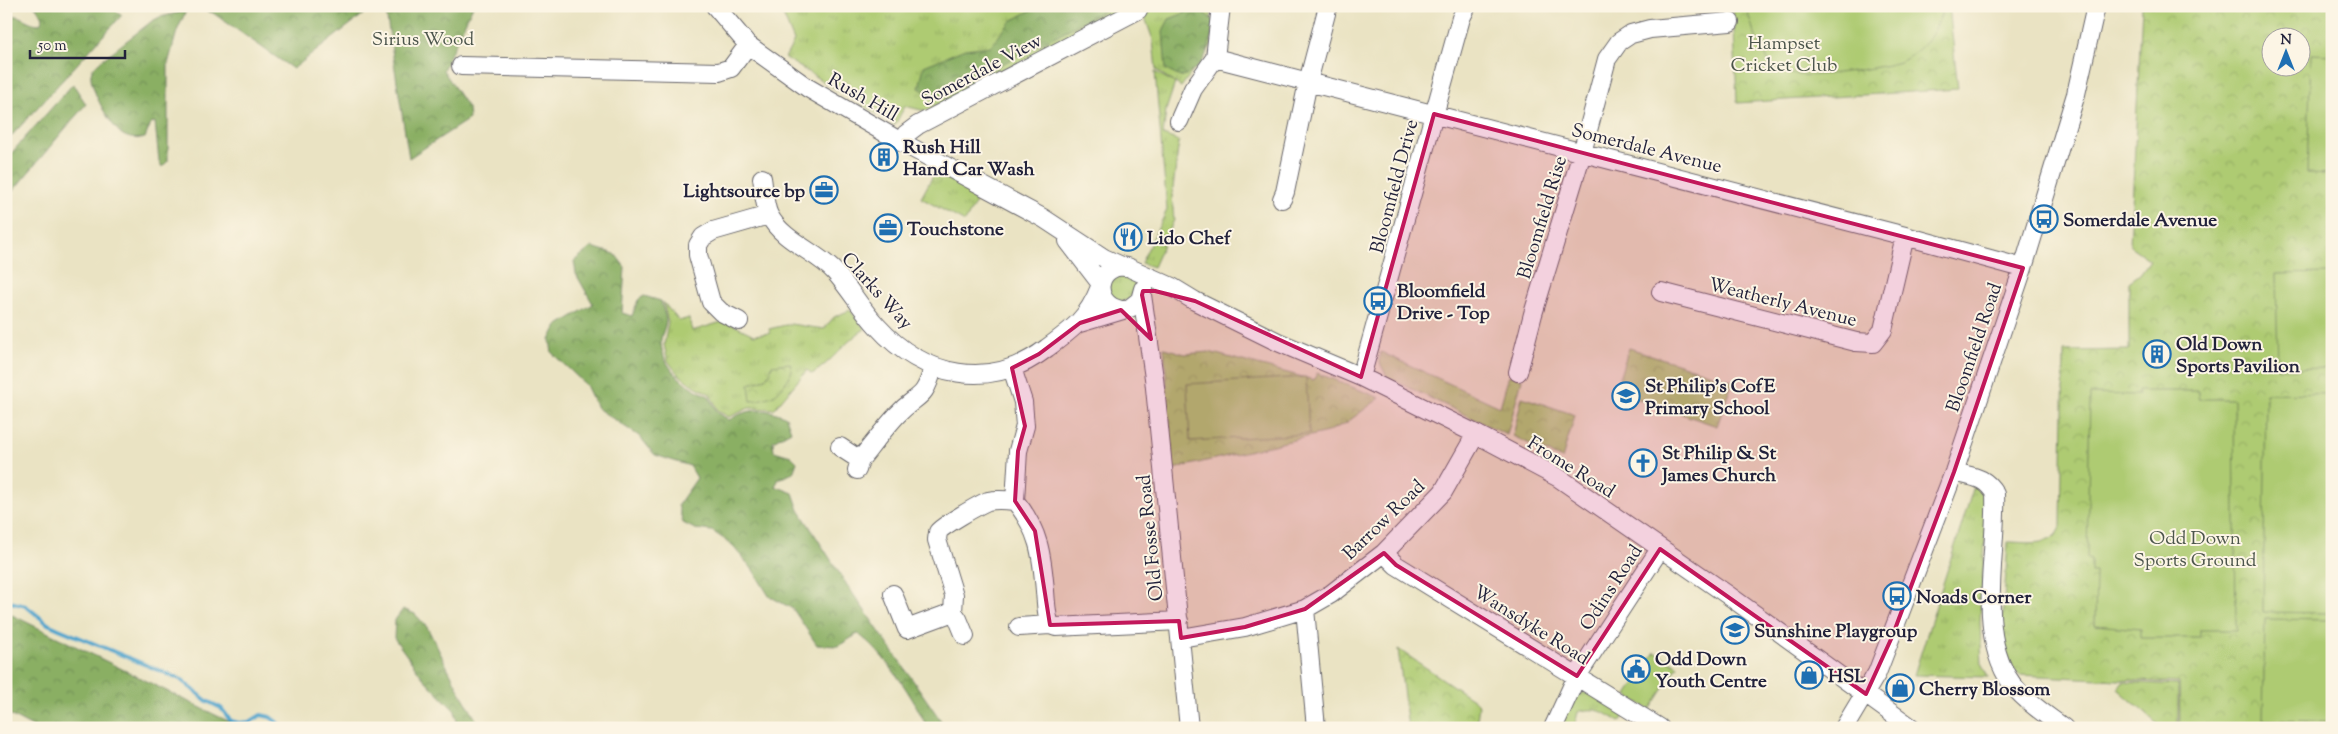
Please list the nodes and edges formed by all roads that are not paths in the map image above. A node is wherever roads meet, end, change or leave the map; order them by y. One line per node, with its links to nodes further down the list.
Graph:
1 (715, 6): 8 (street, Rush Hill)
2 (1221, 6): 9 (street)
3 (1328, 6): 11 (street)
4 (1467, 6): 12 (street, Bloomfield Drive)
5 (2096, 6): 22 (street, Bloomfield Road)
6 (1138, 10): 14 (street, Somerdale View)
7 (1730, 22): 15 (street, Bloomfield Rise)
8 (748, 45): 10 (street); 14 (street, Rush Hill)
9 (1215, 58): 11 (street, Somerdale Avenue); 13 (street)
10 (461, 66)
11 (1308, 82): 12 (street, Somerdale Avenue); 17 (street)
12 (1434, 114): 15 (street, Somerdale Avenue); 34 (street, Bloomfield Drive)
13 (1180, 121)
14 (902, 142): 19 (street, Rush Hill)
15 (1582, 153): 20 (street, Somerdale Avenue); 33 (street, Bloomfield Rise)
16 (762, 178): 18 (street, Clarks Way)
17 (1282, 199)
18 (769, 215): 28 (street); 31 (street, Clarks Way)
19 (1043, 218): 21 (street, Rush Hill); 23 (street, Rush Hill)
20 (1906, 236): 22 (street, Somerdale Avenue); 24 (street, Weatherly Avenue)
21 (1128, 268): 23 (street); 25 (street); 26 (street, Frome Road)
22 (2023, 268): 37 (street, Bloomfield Road)
23 (1100, 285): 27 (street); 29 (street, Clarks Way)
24 (1661, 292)
25 (1143, 293): 26 (street, Frome Road); 27 (street); 30 (street, Old Fosse Road)
26 (1195, 301): 34 (street, Frome Road)
27 (1122, 310): 29 (street, Clarks Way); 30 (street)
28 (739, 321)
29 (1080, 323): 32 (street, Clarks Way)
30 (1150, 343): 46 (street, Old Fosse Road)
31 (933, 368): 32 (street, Clarks Way); 36 (street)
32 (1012, 368): 38 (street)
33 (1518, 372)
34 (1361, 377): 35 (street, Frome Road)
35 (1476, 434): 39 (street, Frome Road); 40 (street, Barrow Road)
36 (840, 447)
37 (1954, 472): 49 (street, Bloomfield Road); 57 (street)
38 (1015, 501): 43 (street); 44 (street)
39 (1660, 548): 48 (street, Odins Road); 49 (street, Frome Road)
40 (1384, 553): 42 (street, Barrow Road); 48 (street, Wansdyke Road)
41 (894, 594): 43 (street)
42 (1305, 609): 46 (street, Barrow Road); 52 (street)
43 (953, 612): 47 (street)
44 (1050, 625): 45 (street, Barrow Road); 46 (street, Barrow Road)
45 (1019, 627)
46 (1180, 630): 51 (street, Old Fosse Road)
47 (965, 636)
48 (1577, 676): 53 (street, Odins Road); 54 (street, Wansdyke Road)
49 (1866, 694): 50 (street, Frome Road); 55 (street, Bloomfield Road)
50 (1894, 722): 56 (street, Frome Road)
51 (1189, 728)
52 (1316, 728)
53 (1553, 728)
54 (1660, 728)
55 (1844, 728)
56 (1912, 728)
57 (2064, 728)

